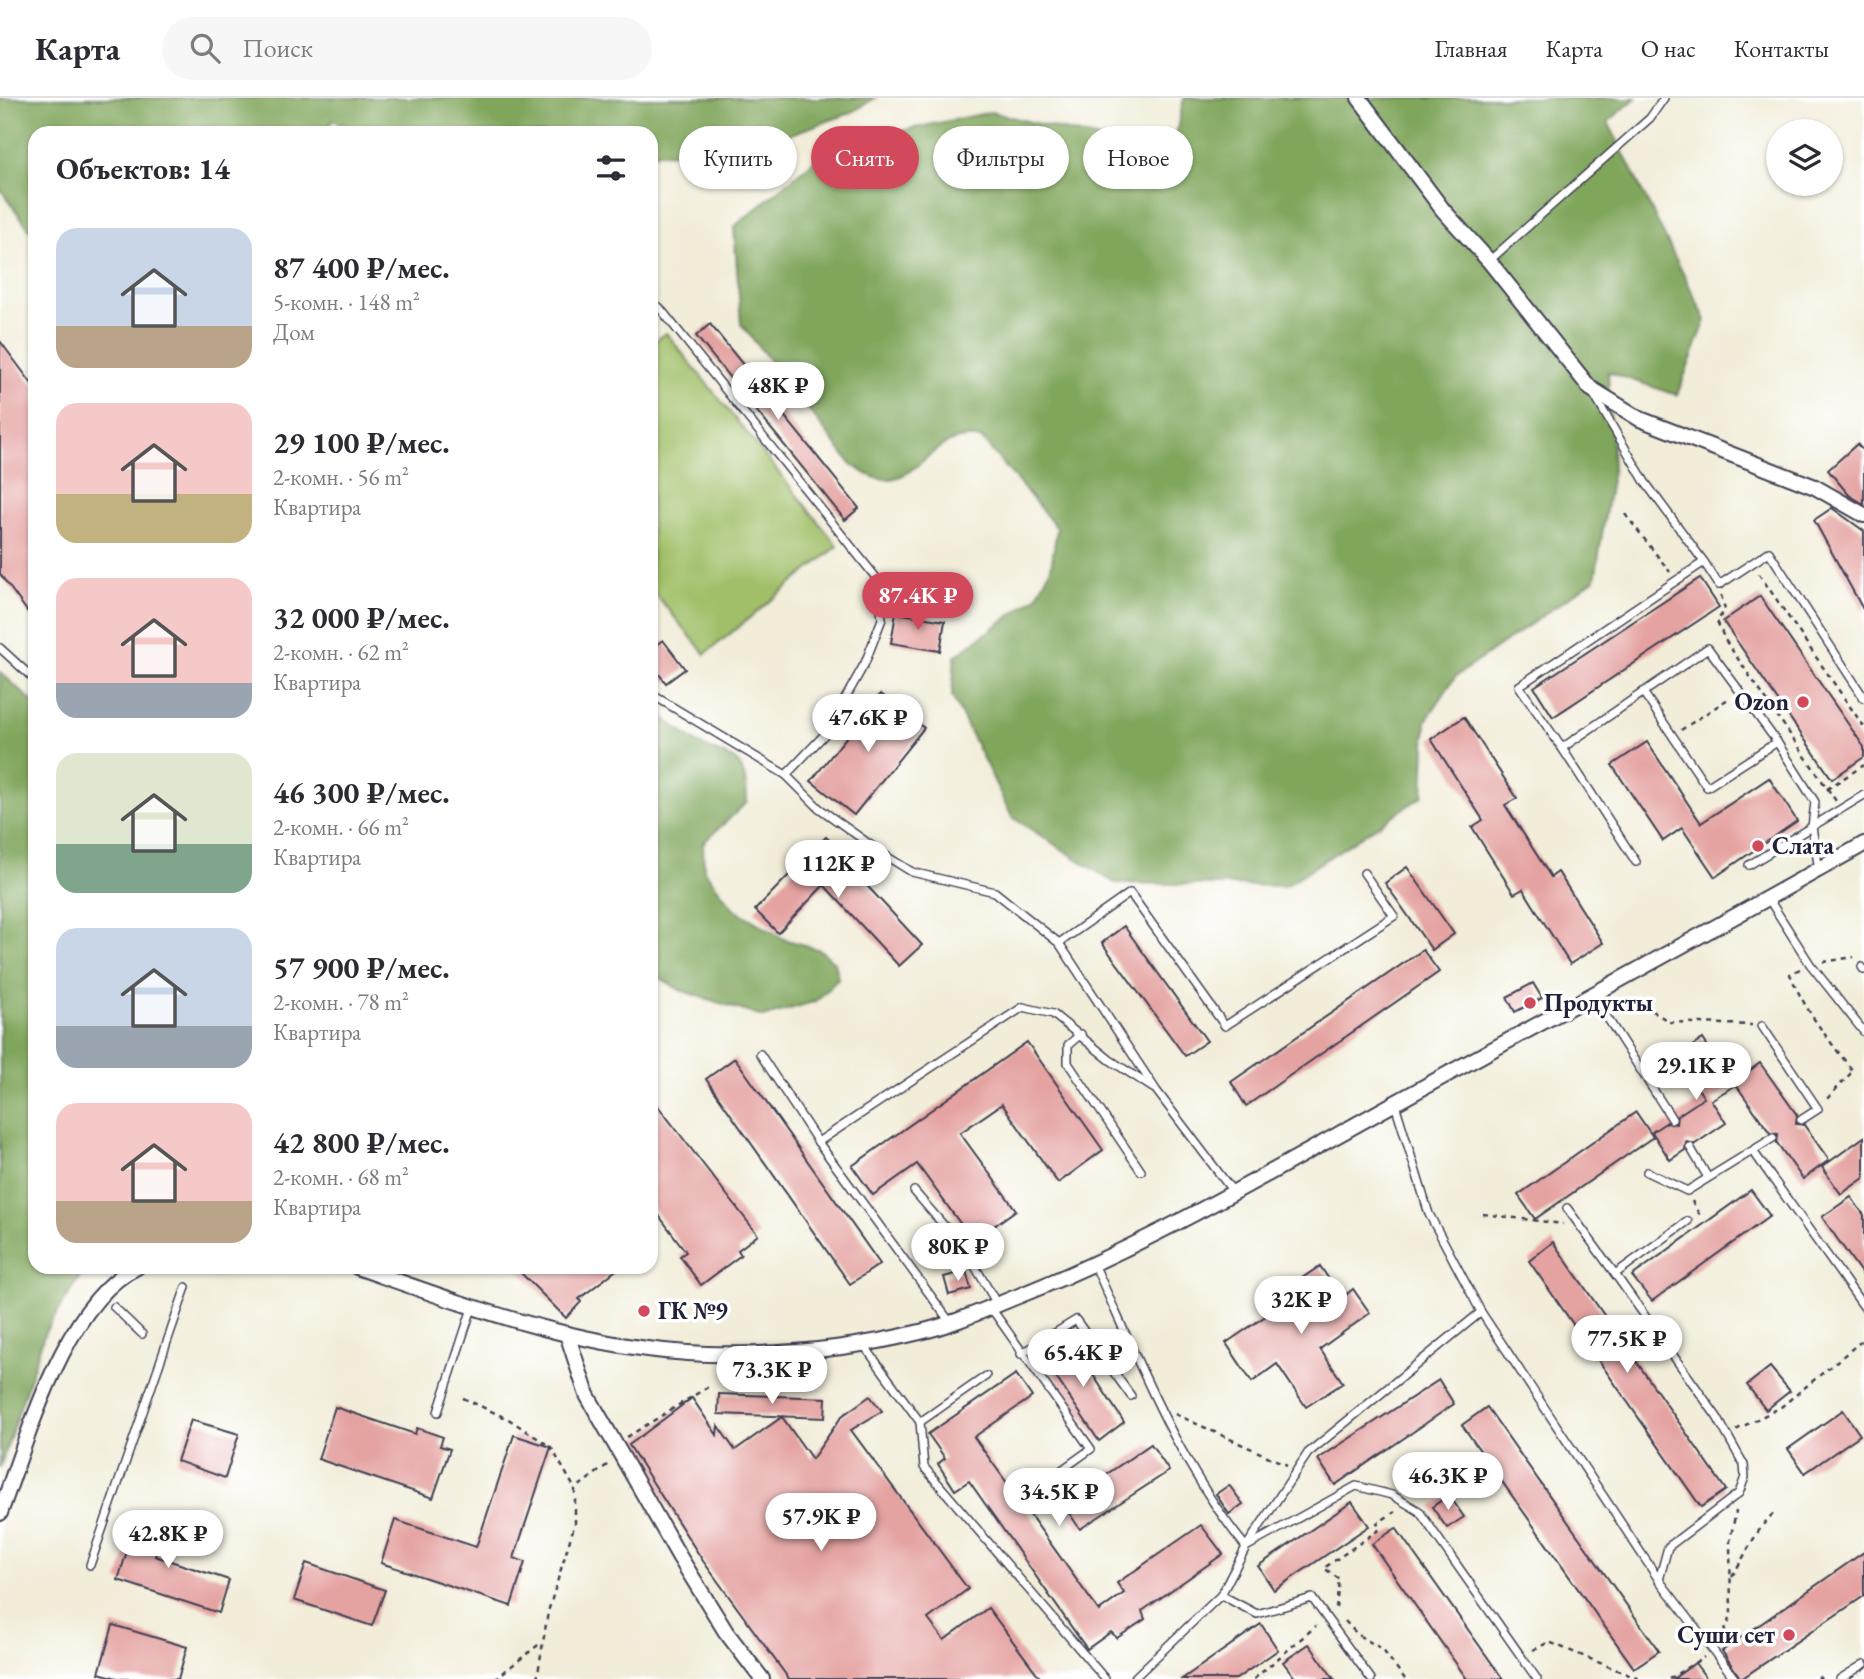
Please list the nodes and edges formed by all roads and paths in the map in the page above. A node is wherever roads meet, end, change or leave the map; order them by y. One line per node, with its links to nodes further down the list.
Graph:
1 (1359, 98): 3 (street)
2 (1664, 98): 3 (lane)
3 (1489, 261): 5 (street)
4 (659, 307): 24 (lane)
5 (1590, 388): 7 (street); 8 (lane)
6 (1625, 514): 10 (path)
7 (1864, 515)
8 (1704, 562): 10 (lane); 11 (lane)
9 (1752, 564): 11 (lane); 18 (lane); 19 (path)
10 (1677, 580): 22 (lane)
11 (1719, 585): 14 (path)
12 (0, 648): 13 (lane)
13 (28, 674)
14 (1755, 681): 15 (path); 25 (path)
15 (1740, 691): 16 (lane); 20 (path); 21 (lane)
16 (1643, 692): 20 (lane); 22 (lane)
17 (658, 698): 24 (lane)
18 (1864, 698)
19 (1864, 727)
20 (1672, 736): 21 (lane)
21 (1777, 742): 28 (lane)
22 (1562, 748): 30 (lane)
23 (1864, 765): 25 (path)
24 (786, 775): 35 (lane)
25 (1827, 789): 27 (path)
26 (1864, 795): 27 (lane)
27 (1842, 809): 28 (lane)
28 (1812, 827): 31 (lane); 32 (lane)
29 (1864, 844): 32 (street)
30 (1636, 862)
31 (1749, 865)
32 (1819, 870): 34 (street)
33 (1364, 873): 35 (lane)
34 (1768, 898): 37 (lane); 38 (street)
35 (1059, 943): 44 (lane)
36 (1864, 954): 37 (path)
37 (1810, 964): 41 (lane); 46 (path)
38 (1594, 997): 45 (street); 47 (lane)
39 (1635, 1000): 40 (path)
40 (1762, 1026): 46 (lane)
41 (1864, 1032)
42 (1081, 1034): 44 (lane); 50 (lane); 53 (lane)
43 (760, 1054): 50 (lane)
44 (1156, 1090): 58 (lane)
45 (1395, 1104): 58 (street); 72 (lane)
46 (1818, 1109): 48 (lane)
47 (1672, 1119)
48 (1801, 1120)
49 (1773, 1138): 52 (lane)
50 (818, 1142): 73 (lane)
51 (1690, 1147): 55 (lane)
52 (1753, 1151): 55 (lane); 70 (lane)
53 (1141, 1171)
54 (1647, 1172): 57 (lane)
55 (1707, 1176): 57 (lane)
56 (914, 1191): 68 (lane)
57 (1687, 1191): 61 (path)
58 (1234, 1194): 63 (street)
59 (1567, 1208): 62 (lane)
60 (1483, 1214): 62 (path)
61 (1688, 1222): 66 (lane)
62 (1580, 1226): 66 (lane)
63 (1095, 1266): 68 (street); 83 (lane)
64 (123, 1274): 94 (street)
65 (377, 1274): 71 (street)
66 (1615, 1275): 86 (lane)
67 (186, 1287): 97 (lane)
68 (994, 1306): 73 (street); 78 (lane)
69 (114, 1307): 74 (lane)
70 (1864, 1307)
71 (472, 1308): 75 (street); 84 (lane)
72 (1481, 1312): 89 (lane); 99 (lane)
73 (951, 1323): 77 (street)
74 (142, 1334)
75 (568, 1337): 77 (street); 87 (street)
76 (1864, 1339): 86 (path)
77 (863, 1343): 85 (lane)
78 (1021, 1354): 81 (lane); 90 (lane)
79 (986, 1376): 85 (lane)
80 (711, 1385): 87 (path)
81 (1131, 1396)
82 (463, 1398): 91 (path)
83 (1160, 1406): 89 (path); 96 (lane)
84 (438, 1412)
85 (920, 1422): 111 (lane)
86 (1727, 1435): 92 (lane)
87 (615, 1445): 110 (street)
88 (613, 1461): 91 (path)
89 (1297, 1469): 96 (lane)
90 (1056, 1474)
91 (576, 1489): 103 (path)
92 (1739, 1493): 98 (path); 99 (lane)
93 (1407, 1504): 96 (lane); 101 (path); 105 (lane)
94 (0, 1513)
95 (1773, 1514): 98 (path)
96 (1246, 1547): 100 (lane)
97 (90, 1565)
98 (1732, 1576): 104 (path)
99 (1659, 1580): 104 (lane)
100 (1221, 1595): 102 (lane); 112 (lane)
101 (1336, 1611): 102 (path); 114 (path)
102 (1326, 1618): 107 (path); 113 (lane)
103 (544, 1640): 108 (path); 109 (path)
104 (1715, 1649): 117 (path); 118 (lane)
105 (1521, 1656): 115 (lane); 116 (path)
106 (1864, 1664): 119 (lane)
107 (1257, 1678)
108 (495, 1679)
109 (537, 1679)
110 (762, 1679)
111 (1105, 1679)
112 (1133, 1679)
113 (1371, 1679)
114 (1405, 1679)
115 (1537, 1679)
116 (1639, 1679)
117 (1668, 1679)
118 (1735, 1679)
119 (1840, 1679)

